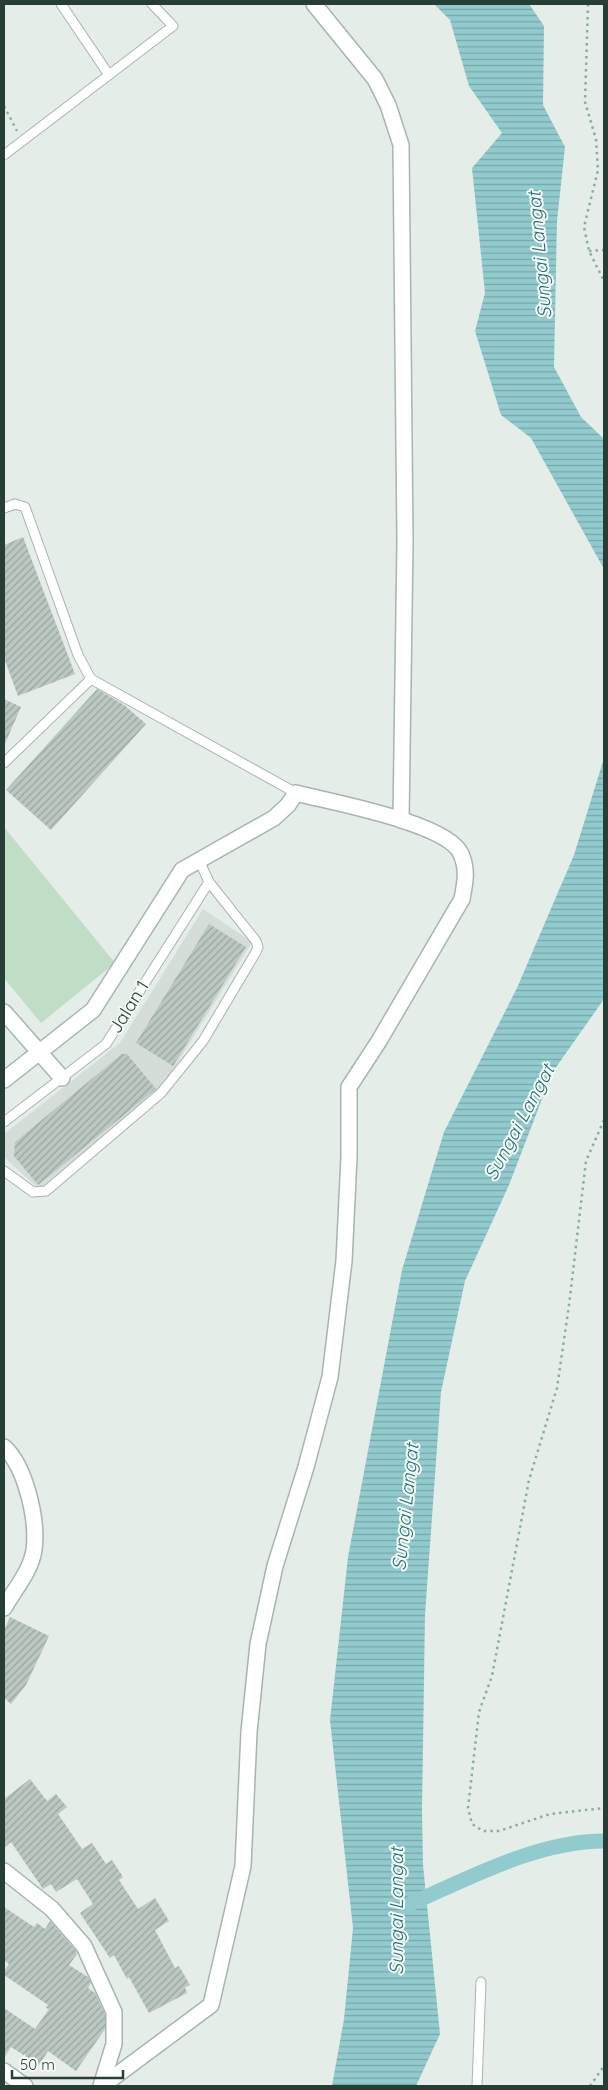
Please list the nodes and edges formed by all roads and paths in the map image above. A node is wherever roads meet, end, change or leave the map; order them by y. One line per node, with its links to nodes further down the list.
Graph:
1 (61, 4): 5 (lane)
2 (152, 4): 5 (lane)
3 (314, 4): 16 (street)
4 (588, 4): 10 (path)
5 (109, 75): 7 (lane)
6 (4, 106): 7 (path)
7 (22, 142): 8 (lane)
8 (4, 155)
9 (604, 250): 10 (path)
10 (589, 251): 11 (path)
11 (604, 281)
12 (4, 508): 13 (lane)
13 (91, 679): 14 (lane); 15 (lane)
14 (4, 763)
15 (296, 792): 16 (street); 17 (street, Jalan 1)
16 (401, 820): 34 (street)
17 (199, 860): 18 (lane); 20 (street, Jalan 1)
18 (209, 882): 21 (lane, Jalan 1); 25 (lane)
19 (4, 1012): 20 (street)
20 (39, 1051): 21 (street); 22 (street, Jalan 1)
21 (62, 1078): 24 (lane, Jalan 1)
22 (4, 1080)
23 (604, 1120): 28 (path)
24 (4, 1122)
25 (4, 1171)
26 (4, 1447): 27 (street)
27 (4, 1608)
28 (604, 1808)
29 (4, 1871): 34 (street)
30 (481, 1982): 35 (lane)
31 (604, 2066): 36 (path)
32 (4, 2071): 33 (street)
33 (25, 2086)
34 (102, 2086)
35 (477, 2086)
36 (590, 2086)

